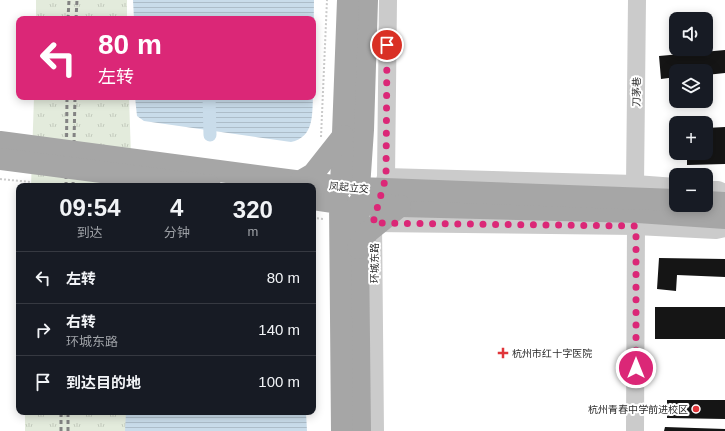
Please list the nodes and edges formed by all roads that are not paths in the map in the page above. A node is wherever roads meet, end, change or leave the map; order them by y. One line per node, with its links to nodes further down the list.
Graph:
1 (348, 0): 5 (main road, 环城东路, bridge)
2 (367, 0): 15 (main road, 环城东路, bridge)
3 (388, 0): 8 (street, 环城东路)
4 (637, 0): 12 (street, 刀茅巷)
5 (343, 136): 9 (main road, bridge); 15 (main road, 环城东路, bridge)
6 (0, 142): 9 (main road, 凤起立交, bridge)
7 (0, 159): 10 (main road, bridge)
8 (386, 177): 12 (street); 20 (street, 环城东路)
9 (301, 182): 11 (main road, 凤起立交, bridge)
10 (187, 183)
11 (304, 183)
12 (635, 184): 14 (street)
13 (316, 186): 15 (main road, 凤起立交, bridge)
14 (669, 186)
15 (349, 196): 16 (main road, 凤起立交, bridge); 17 (main road, 凤起立交, bridge); 18 (main road, 凤起立交, bridge); 22 (main road, 环城东路, bridge); 23 (main road, 环城东路, bridge)
16 (316, 199)
17 (669, 200)
18 (400, 206): 19 (main road, 凤起立交); 22 (main road, bridge)
19 (718, 207): 21 (street)
20 (373, 223): 21 (street); 25 (street, 环城东路)
21 (636, 226): 26 (street)
22 (358, 248): 24 (main road, 环城东路)
23 (342, 431)
24 (360, 431)
25 (375, 431)
26 (635, 431)

